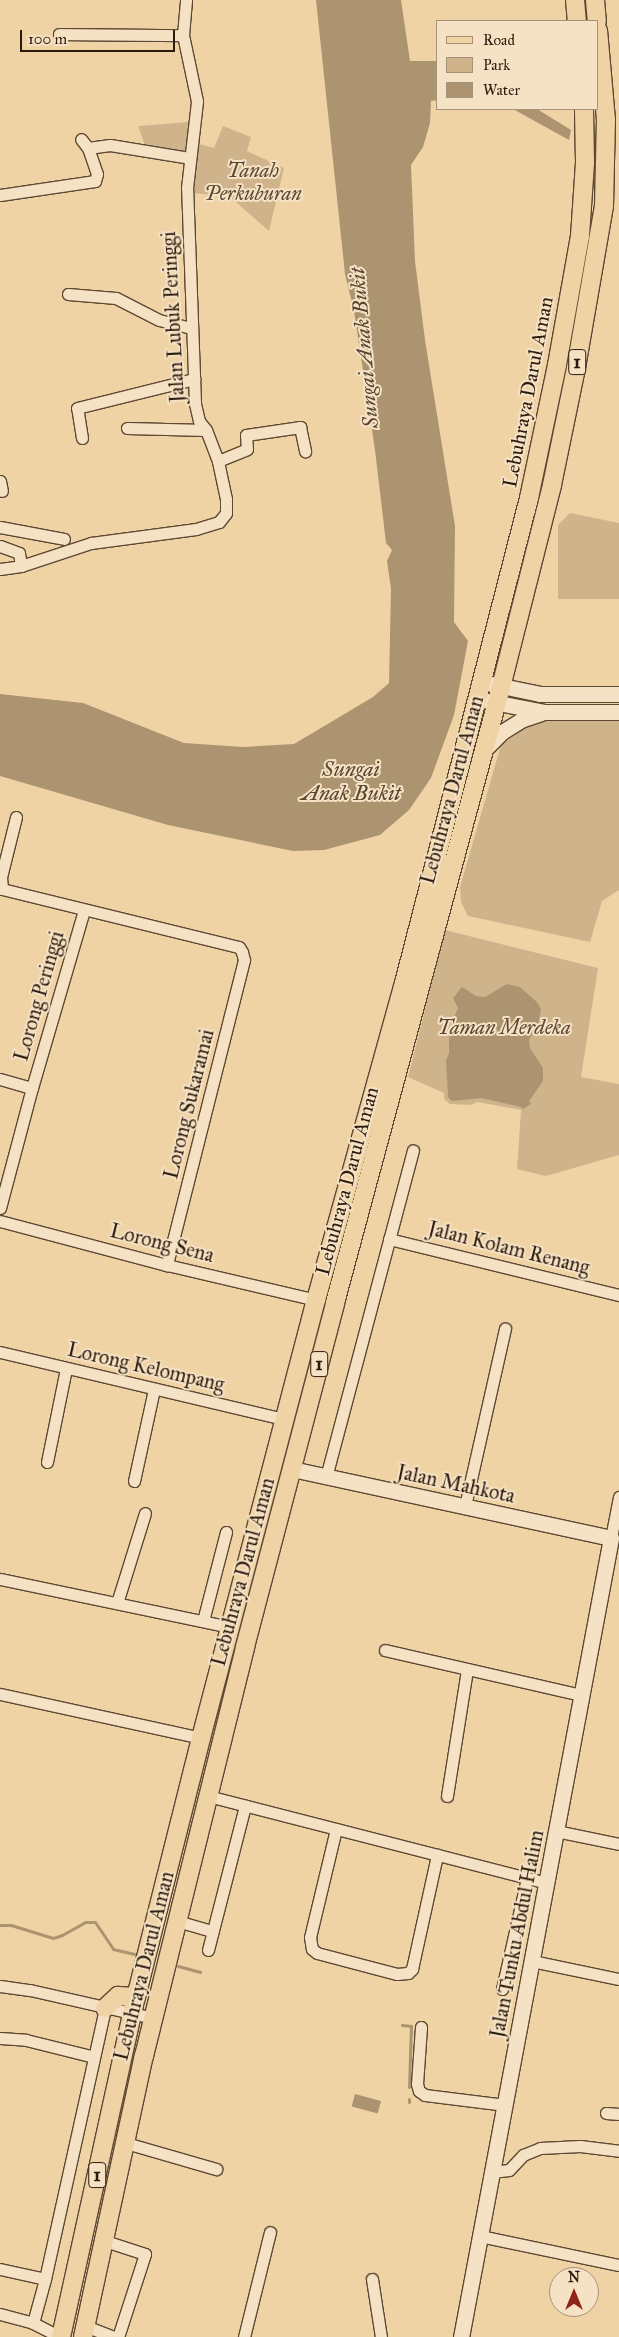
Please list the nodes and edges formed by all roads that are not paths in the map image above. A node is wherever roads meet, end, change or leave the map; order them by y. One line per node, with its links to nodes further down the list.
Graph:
1 (186, 0): 7 (street, Jalan Lubuk Peringgi)
2 (575, 0): 4 (main road)
3 (595, 0): 5 (main road)
4 (577, 20)
5 (597, 20)
6 (60, 34): 7 (street)
7 (183, 35): 10 (street, Jalan Lubuk Peringgi)
8 (599, 41): 29 (main road, Lebuhraya Darul Aman / 1)
9 (584, 110): 27 (main road, Lebuhraya Darul Aman / 1)
10 (189, 158): 11 (street); 13 (street, Jalan Lubuk Peringgi)
11 (0, 196)
12 (68, 294): 13 (street)
13 (191, 328): 14 (street, Jalan Lubuk Peringgi)
14 (194, 379): 16 (street, Jalan Lubuk Peringgi); 17 (street)
15 (127, 428): 16 (street)
16 (206, 430): 19 (street, Jalan Lubuk Peringgi)
17 (82, 438)
18 (305, 451): 19 (street)
19 (218, 461): 25 (street, Jalan Lubuk Peringgi)
20 (0, 527): 21 (street)
21 (21, 531): 22 (street); 24 (street)
22 (64, 539)
23 (0, 546): 24 (street)
24 (19, 554): 25 (street)
25 (20, 566): 26 (street, Jalan Lubuk Peringgi)
26 (0, 569)
27 (482, 682): 29 (street); 30 (main road, Lebuhraya Darul Aman / 1)
28 (619, 694): 29 (street)
29 (499, 695): 30 (street); 31 (street); 33 (main road, Lebuhraya Darul Aman / 1)
30 (478, 699): 44 (main road, Lebuhraya Darul Aman / 1)
31 (544, 712): 32 (street); 33 (street)
32 (619, 712)
33 (485, 749): 51 (main road, Lebuhraya Darul Aman / 1)
34 (16, 817): 35 (street)
35 (84, 910): 37 (street, Lorong Peringgi); 42 (street, Lorong Sukaramai)
36 (0, 1079): 37 (street)
37 (32, 1088): 39 (street, Lorong Peringgi)
38 (413, 1150): 41 (street)
39 (0, 1208)
40 (0, 1221): 42 (street, Lorong Sena)
41 (389, 1239): 43 (street, Jalan Kolam Renang); 52 (street)
42 (167, 1265): 44 (street, Lorong Sena)
43 (619, 1295)
44 (316, 1300): 49 (main road, Lebuhraya Darul Aman / 1)
45 (505, 1328): 55 (street)
46 (0, 1352): 47 (street, Lorong Kelompang)
47 (66, 1368): 48 (street, Lorong Kelompang); 50 (street)
48 (154, 1389): 49 (street, Lorong Kelompang); 53 (street)
49 (284, 1419): 62 (main road, Lebuhraya Darul Aman / 1)
50 (47, 1462)
51 (292, 1469): 52 (street, Jalan Mahkota); 68 (main road, Lebuhraya Darul Aman / 1)
52 (326, 1477): 55 (street, Jalan Mahkota)
53 (134, 1481)
54 (619, 1496): 58 (street)
55 (465, 1506): 58 (street, Jalan Mahkota)
56 (145, 1512): 60 (street)
57 (226, 1532): 61 (street)
58 (611, 1538): 66 (street, Jalan Tunku Abdul Halim)
59 (0, 1579): 60 (street)
60 (117, 1603): 61 (street)
61 (203, 1622): 62 (street)
62 (230, 1627): 67 (main road, Lebuhraya Darul Aman / 1)
63 (385, 1650): 64 (street)
64 (467, 1670): 66 (street); 69 (street)
65 (0, 1694): 67 (street)
66 (582, 1695): 72 (street, Jalan Tunku Abdul Halim)
67 (201, 1738): 84 (main road, Lebuhraya Darul Aman / 1)
68 (208, 1796): 70 (street); 77 (main road, Lebuhraya Darul Aman / 1)
69 (446, 1796)
70 (245, 1806): 71 (street); 78 (street)
71 (336, 1829): 74 (street); 74 (street)
72 (556, 1831): 73 (street); 76 (street, Jalan Tunku Abdul Halim)
73 (619, 1844)
74 (437, 1855): 75 (street)
75 (527, 1878): 76 (street); 83 (street)
76 (546, 1882): 80 (street, Jalan Tunku Abdul Halim)
77 (177, 1921): 78 (street); 86 (main road, Lebuhraya Darul Aman / 1)
78 (213, 1931): 79 (street)
79 (208, 1950)
80 (532, 1961): 81 (street); 90 (street, Jalan Tunku Abdul Halim)
81 (619, 1979)
82 (0, 1986): 85 (street)
83 (502, 1989)
84 (134, 2005): 85 (main road); 86 (street); 107 (main road, Lebuhraya Darul Aman / 1)
85 (105, 2008): 89 (street)
86 (153, 2018): 93 (main road, Lebuhraya Darul Aman / 1)
87 (420, 2027): 90 (street)
88 (0, 2038): 89 (street)
89 (94, 2057): 102 (street)
90 (505, 2105): 96 (street, Jalan Tunku Abdul Halim)
91 (606, 2113): 92 (street)
92 (619, 2114)
93 (126, 2143): 95 (street); 99 (main road, Lebuhraya Darul Aman / 1)
94 (619, 2151): 96 (street)
95 (216, 2169)
96 (492, 2172): 98 (street, Jalan Tunku Abdul Halim)
97 (270, 2232): 110 (street)
98 (480, 2236): 100 (street); 112 (street, Jalan Tunku Abdul Halim)
99 (105, 2241): 106 (main road, Lebuhraya Darul Aman / 1); 109 (street)
100 (619, 2264)
101 (0, 2269): 102 (street)
102 (45, 2279): 105 (street)
103 (372, 2279): 111 (street)
104 (0, 2314): 105 (street)
105 (33, 2323): 107 (street)
106 (84, 2331): 108 (street)
107 (61, 2337)
108 (113, 2337)
109 (118, 2337)
110 (244, 2337)
111 (381, 2337)
112 (461, 2337)

